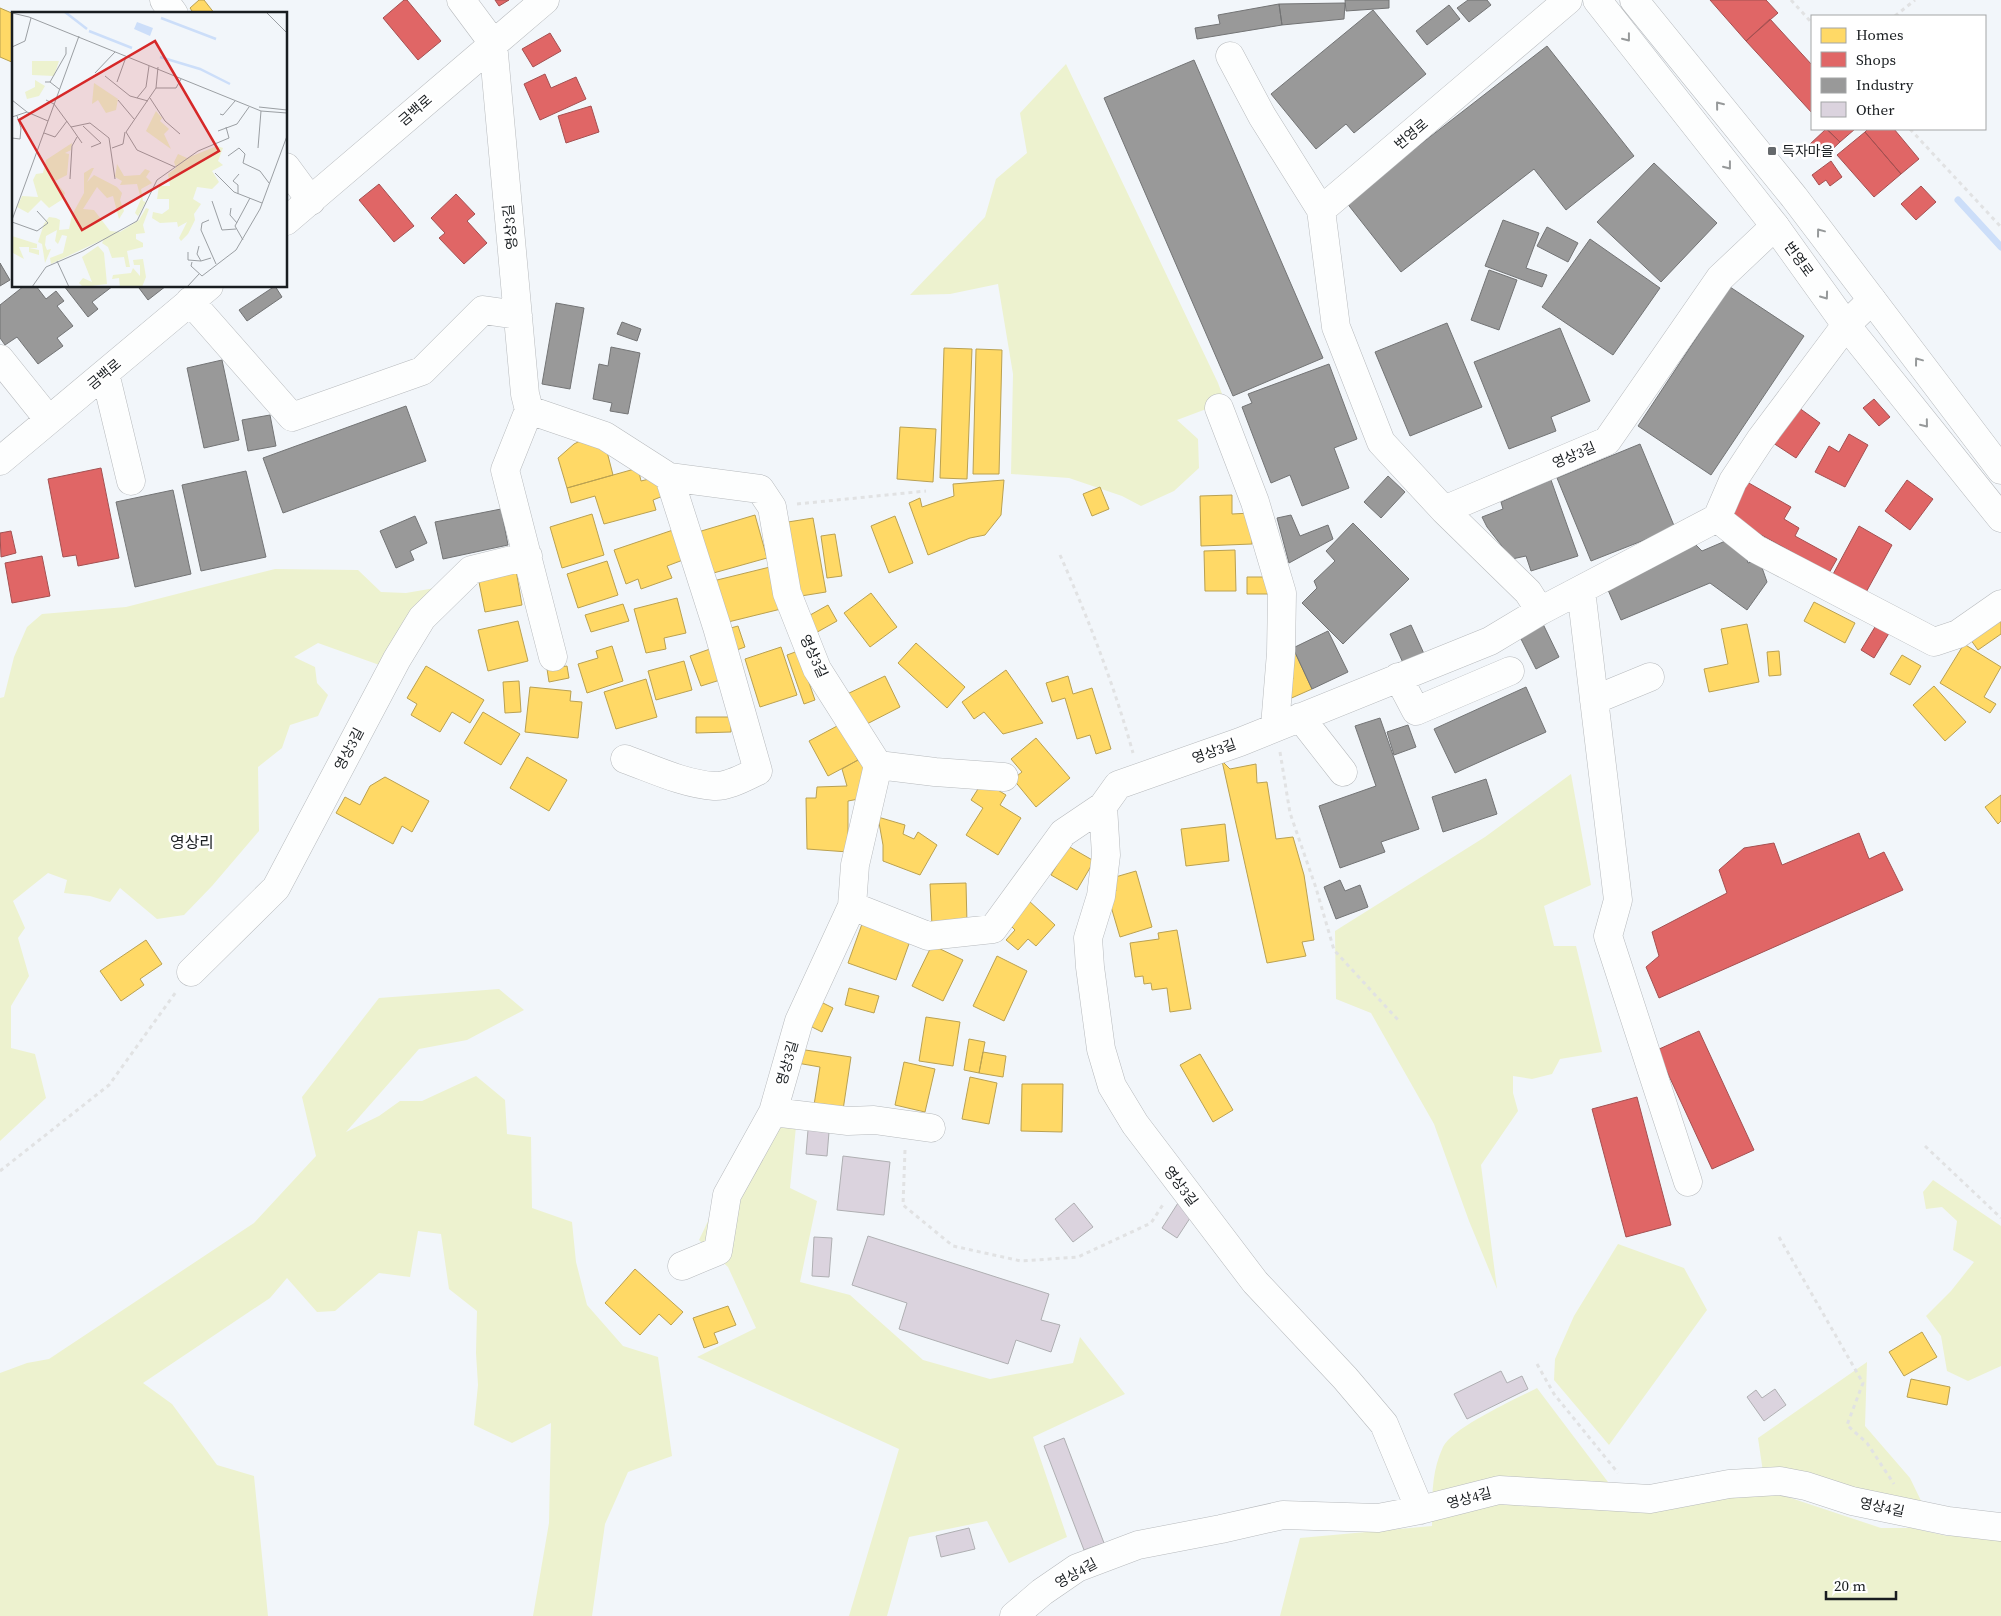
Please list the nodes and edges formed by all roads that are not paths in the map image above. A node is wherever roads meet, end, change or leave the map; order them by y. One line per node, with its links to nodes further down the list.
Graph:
1 (164, 0): 7 (street)
2 (461, 0): 8 (street)
3 (545, 0): 8 (street, 금백로)
4 (1568, 0): 12 (street, 번영로)
5 (1597, 0): 14 (street, 번영로, one-way to 14)
6 (1634, 0): 16 (street, one-way to 6)
7 (173, 12)
8 (493, 43): 11 (street, 금백로); 17 (street, 영상3길)
9 (1230, 56): 12 (street)
10 (288, 170): 11 (street)
11 (311, 200): 13 (street, 금백로)
12 (1321, 210): 28 (street)
13 (288, 219)
14 (1775, 226): 18 (street, 번영로, one-way to 18); 28 (street, 영상3길)
15 (200, 294): 17 (street); 20 (street, 금백로)
16 (1872, 300): 18 (street); 25 (street, one-way to 16)
17 (518, 315): 22 (street, 영상3길)
18 (1846, 325): 29 (street); 30 (street, 번영로, one-way to 30)
19 (0, 359): 23 (street)
20 (105, 373): 23 (street, 금백로); 27 (street)
21 (1219, 408): 41 (street)
22 (529, 410): 26 (street, 영상3길); 31 (street)
23 (49, 420): 24 (street, 금백로)
24 (0, 461)
25 (2001, 470)
26 (669, 477): 42 (street); 43 (street, 영상3길)
27 (131, 481)
28 (1444, 510): 34 (street)
29 (1717, 518): 32 (street, 영상3길); 33 (street)
30 (2001, 518)
31 (528, 556): 35 (street); 48 (street, 영상3길)
32 (1581, 590): 34 (street, 영상3길); 39 (street)
33 (2001, 604)
34 (1540, 611): 38 (street, 영상3길)
35 (553, 657)
36 (1510, 671): 38 (street)
37 (1650, 677): 39 (street)
38 (1398, 678): 40 (street, 영상3길)
39 (1594, 700): 51 (street)
40 (1300, 717): 41 (street, 영상3길); 44 (street)
41 (1276, 726): 46 (street, 영상3길)
42 (625, 759)
43 (878, 765): 45 (street); 47 (street, 영상3길)
44 (1344, 772)
45 (1004, 777)
46 (1103, 806): 47 (street, 영상3길); 53 (street, 영상3길)
47 (852, 906): 49 (street, 영상3길)
48 (191, 972)
49 (774, 1112): 50 (street); 52 (street, 영상3길)
50 (920, 1126)
51 (1688, 1182)
52 (682, 1266)
53 (1420, 1510): 54 (street, 영상4길); 55 (street, 영상4길)
54 (2001, 1527)
55 (1014, 1616)

